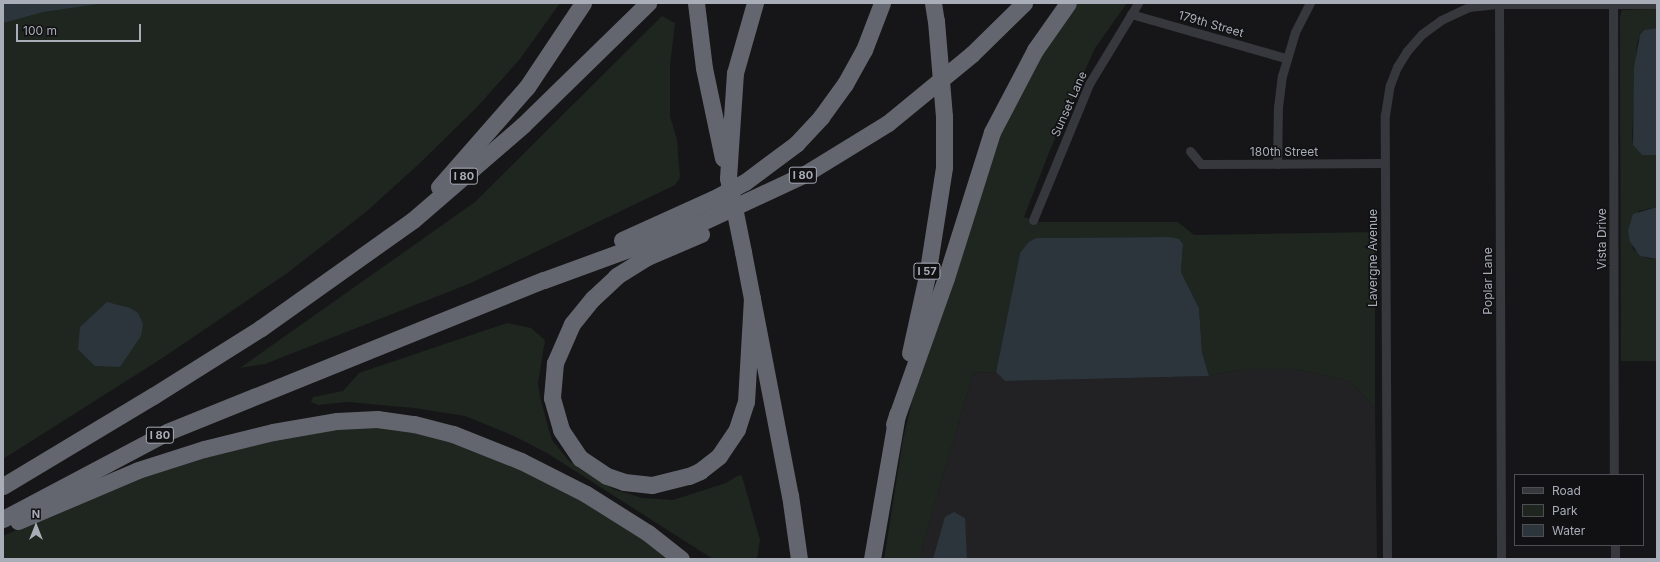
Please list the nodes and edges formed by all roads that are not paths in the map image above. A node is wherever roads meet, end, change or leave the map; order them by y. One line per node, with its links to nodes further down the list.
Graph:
1 (583, 3): 21 (highway)
2 (648, 3): 21 (highway, I 80)
3 (696, 3): 16 (highway)
4 (755, 3): 16 (highway)
5 (882, 3): 23 (highway)
6 (933, 3): 25 (highway, I 57, bridge)
7 (1024, 3): 20 (highway, I 80)
8 (1068, 3): 25 (highway)
9 (1138, 3): 14 (street, Sunset Lane)
10 (1310, 3): 15 (street)
11 (1613, 3): 12 (street); 13 (street); 26 (street, Vista Drive)
12 (1499, 4): 18 (street, Lavergne Avenue); 35 (street, Poplar Lane)
13 (1657, 4)
14 (1131, 14): 15 (street, 179th Street); 22 (street, Sunset Lane)
15 (1285, 58): 19 (street)
16 (724, 137): 24 (highway, bridge)
17 (1190, 151): 19 (street, 180th Street)
18 (1384, 163): 19 (street, 180th Street); 34 (street, Lavergne Avenue)
19 (1278, 164)
20 (805, 174): 23 (highway, I 80); 24 (highway)
21 (413, 220): 27 (highway, I 80)
22 (1033, 220)
23 (544, 280): 28 (highway, I 80)
24 (752, 298): 32 (highway)
25 (894, 424): 33 (highway, I 57)
26 (1614, 474)
27 (3, 486)
28 (3, 519)
29 (3, 528): 31 (highway)
30 (1615, 546): 36 (street)
31 (681, 559)
32 (799, 559)
33 (872, 559)
34 (1388, 559)
35 (1501, 559)
36 (1615, 559)

